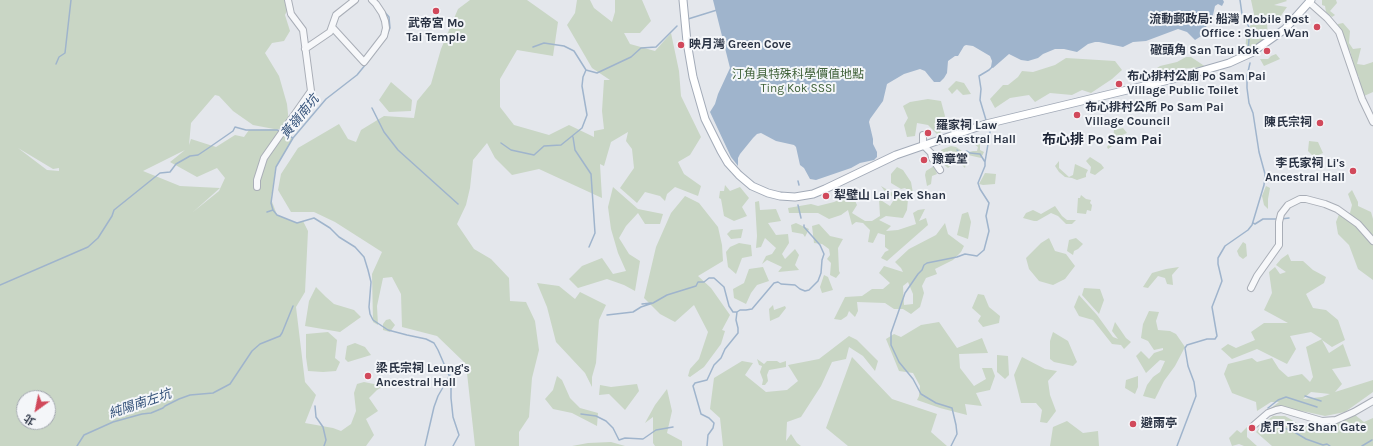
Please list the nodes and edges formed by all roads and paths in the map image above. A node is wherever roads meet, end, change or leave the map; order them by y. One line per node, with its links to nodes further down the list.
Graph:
1 (288, 0): 7 (street)
2 (355, 0): 6 (street)
3 (372, 0): 6 (street)
4 (683, 0): 10 (main road)
5 (1310, 1): 8 (street); 10 (main road)
6 (332, 27): 7 (street)
7 (305, 49): 12 (street)
8 (1373, 122)
9 (923, 135): 10 (street)
10 (923, 145): 11 (street)
11 (940, 170)
12 (257, 187)
13 (1373, 241): 14 (street)
14 (1251, 288)
15 (1373, 401): 16 (street)
16 (1252, 426)

